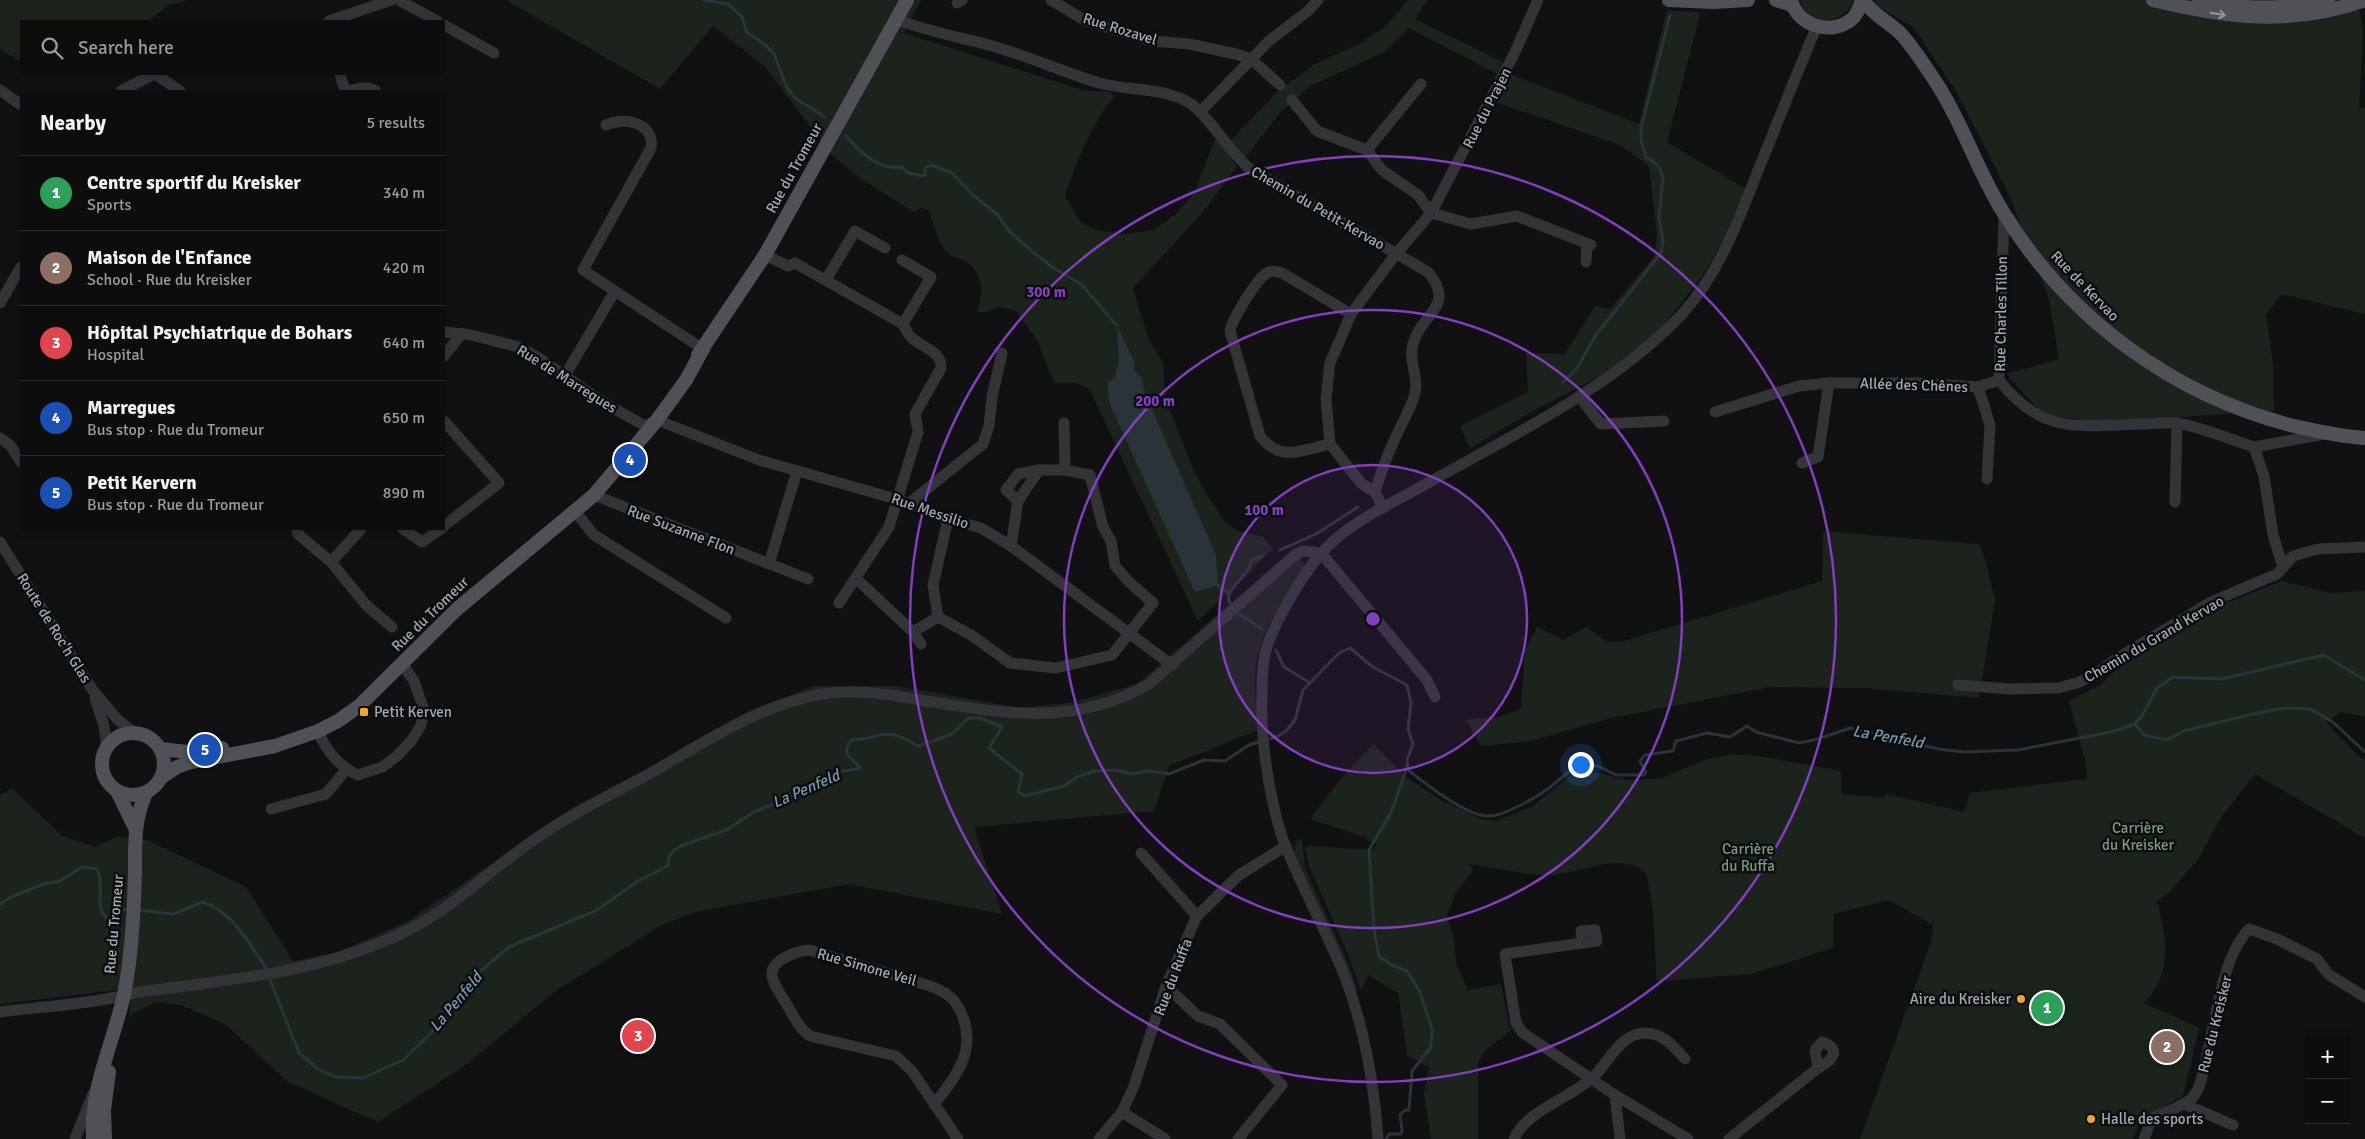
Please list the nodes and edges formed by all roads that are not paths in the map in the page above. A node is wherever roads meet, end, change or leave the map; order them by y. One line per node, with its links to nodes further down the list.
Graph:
1 (391, 0): 18 (street)
2 (399, 0): 19 (street)
3 (907, 0): 17 (main road, Rue du Tromeur)
4 (1051, 0): 24 (street, Rue Rozavel)
5 (1318, 0): 24 (street)
6 (1538, 0): 41 (street, Rue du Prajen)
7 (1669, 0): 8 (main road)
8 (1748, 0)
9 (1776, 0): 15 (main road)
10 (1862, 0): 16 (main road); 20 (main road, Rue de Kervao)
11 (2153, 0): 14 (main road, one-way to 14)
12 (2199, 0): 13 (main road)
13 (2328, 0)
14 (2365, 0)
15 (1792, 2): 22 (main road)
16 (1853, 18): 20 (main road); 22 (main road)
17 (896, 19): 38 (street, Chemin du Petit-Kervao); 45 (main road, Rue du Tromeur)
18 (332, 20)
19 (435, 20)
20 (1890, 24): 42 (main road, Rue de Kervao)
21 (445, 26): 23 (street)
22 (1817, 26): 63 (street)
23 (494, 53)
24 (1251, 59): 29 (street); 38 (street)
25 (153, 75): 31 (street)
26 (156, 75): 32 (street)
27 (340, 75): 33 (street)
28 (1421, 84): 40 (street)
29 (1280, 85)
30 (0, 90): 37 (street)
31 (123, 90)
32 (179, 90)
33 (345, 90)
34 (353, 90): 35 (street)
35 (375, 90)
36 (1292, 100): 40 (street)
37 (20, 104)
38 (1200, 112): 44 (street, Chemin du Petit-Kervao)
39 (606, 125): 50 (street)
40 (1367, 150): 41 (street)
41 (1431, 213): 44 (street, Rue du Prajen); 47 (street)
42 (2004, 215): 60 (street, Rue Charles Tillon); 70 (main road, Rue de Kervao)
43 (885, 248): 49 (street)
44 (1396, 254): 52 (street, Rue du Prajen); 81 (street, Chemin du Petit-Kervao)
45 (765, 255): 49 (street); 56 (main road, Rue du Tromeur)
46 (902, 260): 53 (street)
47 (1586, 262)
48 (20, 269): 51 (street)
49 (826, 280): 53 (street)
50 (615, 291): 56 (street); 59 (street)
51 (0, 303)
52 (1351, 314): 73 (street, Rue du Prajen); 73 (street)
53 (903, 324): 83 (street)
54 (445, 332): 55 (street, Rue de Marregues)
55 (462, 333): 58 (street); 59 (street, Rue de Marregues)
56 (703, 349): 67 (main road, Rue du Tromeur)
57 (1002, 353): 86 (street)
58 (445, 355)
59 (564, 377): 67 (street, Rue de Marregues)
60 (1999, 380): 62 (street, Allée des Chênes); 69 (street, Rue Charles Tillon)
61 (1829, 383): 62 (street, Allée des Chênes); 64 (street, Allée des Chênes); 76 (street)
62 (1978, 387): 80 (street)
63 (1579, 396): 65 (street); 87 (street)
64 (1714, 412)
65 (1664, 420)
66 (445, 422): 90 (street)
67 (651, 423): 79 (street, Rue Messilio); 82 (main road, Rue du Tromeur); 88 (main road, Rue du Tromeur)
68 (1064, 423): 78 (street)
69 (2177, 423): 74 (street, Rue Charles Tillon); 85 (street)
70 (2327, 433): 72 (main road, Rue de Kervao); 74 (street)
71 (0, 438): 75 (street)
72 (2365, 438)
73 (1330, 444): 81 (street)
74 (2254, 446): 101 (street)
75 (20, 460)
76 (1802, 463)
77 (1039, 470): 78 (street); 84 (street); 84 (street)
78 (1065, 470): 109 (street)
79 (797, 471): 83 (street, Rue Messilio); 100 (street)
80 (1987, 479)
81 (1375, 492): 87 (street)
82 (594, 494): 88 (main road, Rue du Tromeur); 100 (street, Rue Suzanne Flon)
83 (896, 499): 86 (street, Rue Messilio); 104 (street)
84 (1018, 501): 96 (street)
85 (2175, 502)
86 (908, 504): 89 (street, Rue Messilio)
87 (1383, 508): 98 (street)
88 (574, 510): 106 (street); 111 (main road, Rue du Tromeur)
89 (948, 519): 96 (street, Rue Messilio); 105 (street)
90 (445, 525)
91 (297, 530): 99 (street)
92 (360, 530): 99 (street)
93 (404, 530): 94 (street)
94 (440, 530)
95 (0, 542): 114 (street, Route de Roc'h Glas)
96 (1011, 546): 109 (street, Rue Messilio)
97 (2365, 547): 101 (street, Chemin du Grand Kervao)
98 (1321, 553): 112 (street); 115 (street); 126 (street)
99 (331, 562): 107 (street)
100 (769, 564): 102 (street, Rue Suzanne Flon)
101 (2283, 567): 113 (street, Chemin du Grand Kervao)
102 (808, 579)
103 (860, 582): 108 (street)
104 (839, 603)
105 (938, 617): 108 (street); 109 (street)
106 (726, 618)
107 (392, 627)
108 (914, 632): 110 (street)
109 (1129, 633): 112 (street, Rue Messilio)
110 (921, 644)
111 (402, 664): 117 (main road, Rue du Tromeur); 120 (street)
112 (1172, 665): 131 (street)
113 (1958, 685)
114 (92, 689): 116 (street, Route de Roc'h Glas); 118 (street, Route de Roc'h Glas)
115 (1435, 696)
116 (134, 733): 118 (main road); 119 (main road)
117 (312, 733): 119 (main road, Rue du Tromeur); 120 (street); 121 (main road, Rue du Tromeur)
118 (107, 747): 122 (main road)
119 (160, 749): 121 (main road)
120 (346, 770): 124 (street)
121 (162, 777): 123 (main road)
122 (117, 791): 123 (main road); 125 (main road, Rue du Tromeur)
123 (146, 793): 125 (main road, Rue du Tromeur)
124 (271, 809)
125 (135, 828): 131 (main road, Rue du Tromeur)
126 (1286, 846): 128 (street, Rue du Ruffa); 151 (street)
127 (1141, 853): 128 (street)
128 (1197, 916): 130 (street, Rue du Ruffa)
129 (1583, 943): 137 (street)
130 (1166, 986): 142 (street, Rue du Ruffa); 150 (street)
131 (124, 995): 133 (street); 134 (main road, Rue du Tromeur)
132 (2365, 997): 140 (street, Rue du Kreisker)
133 (0, 1012)
134 (117, 1022): 138 (main road, Rue du Tromeur); 146 (main road, Rue du Tromeur)
135 (1685, 1059): 137 (street)
136 (1818, 1068): 155 (street)
137 (1592, 1079): 139 (street); 152 (street)
138 (98, 1081): 144 (street); 145 (main road, Rue du Tromeur)
139 (1616, 1095): 153 (street); 154 (street)
140 (2184, 1104): 143 (street); 156 (street, Rue du Kreisker)
141 (934, 1105): 141 (street, Rue Simone Veil); 147 (street)
142 (1122, 1112): 148 (street, Rue du Ruffa); 149 (street)
143 (2233, 1125)
144 (75, 1139)
145 (93, 1139)
146 (105, 1139)
147 (958, 1139)
148 (1099, 1139)
149 (1165, 1139)
150 (1238, 1139)
151 (1378, 1139)
152 (1514, 1139)
153 (1620, 1139)
154 (1688, 1139)
155 (1729, 1139)
156 (2144, 1139)

